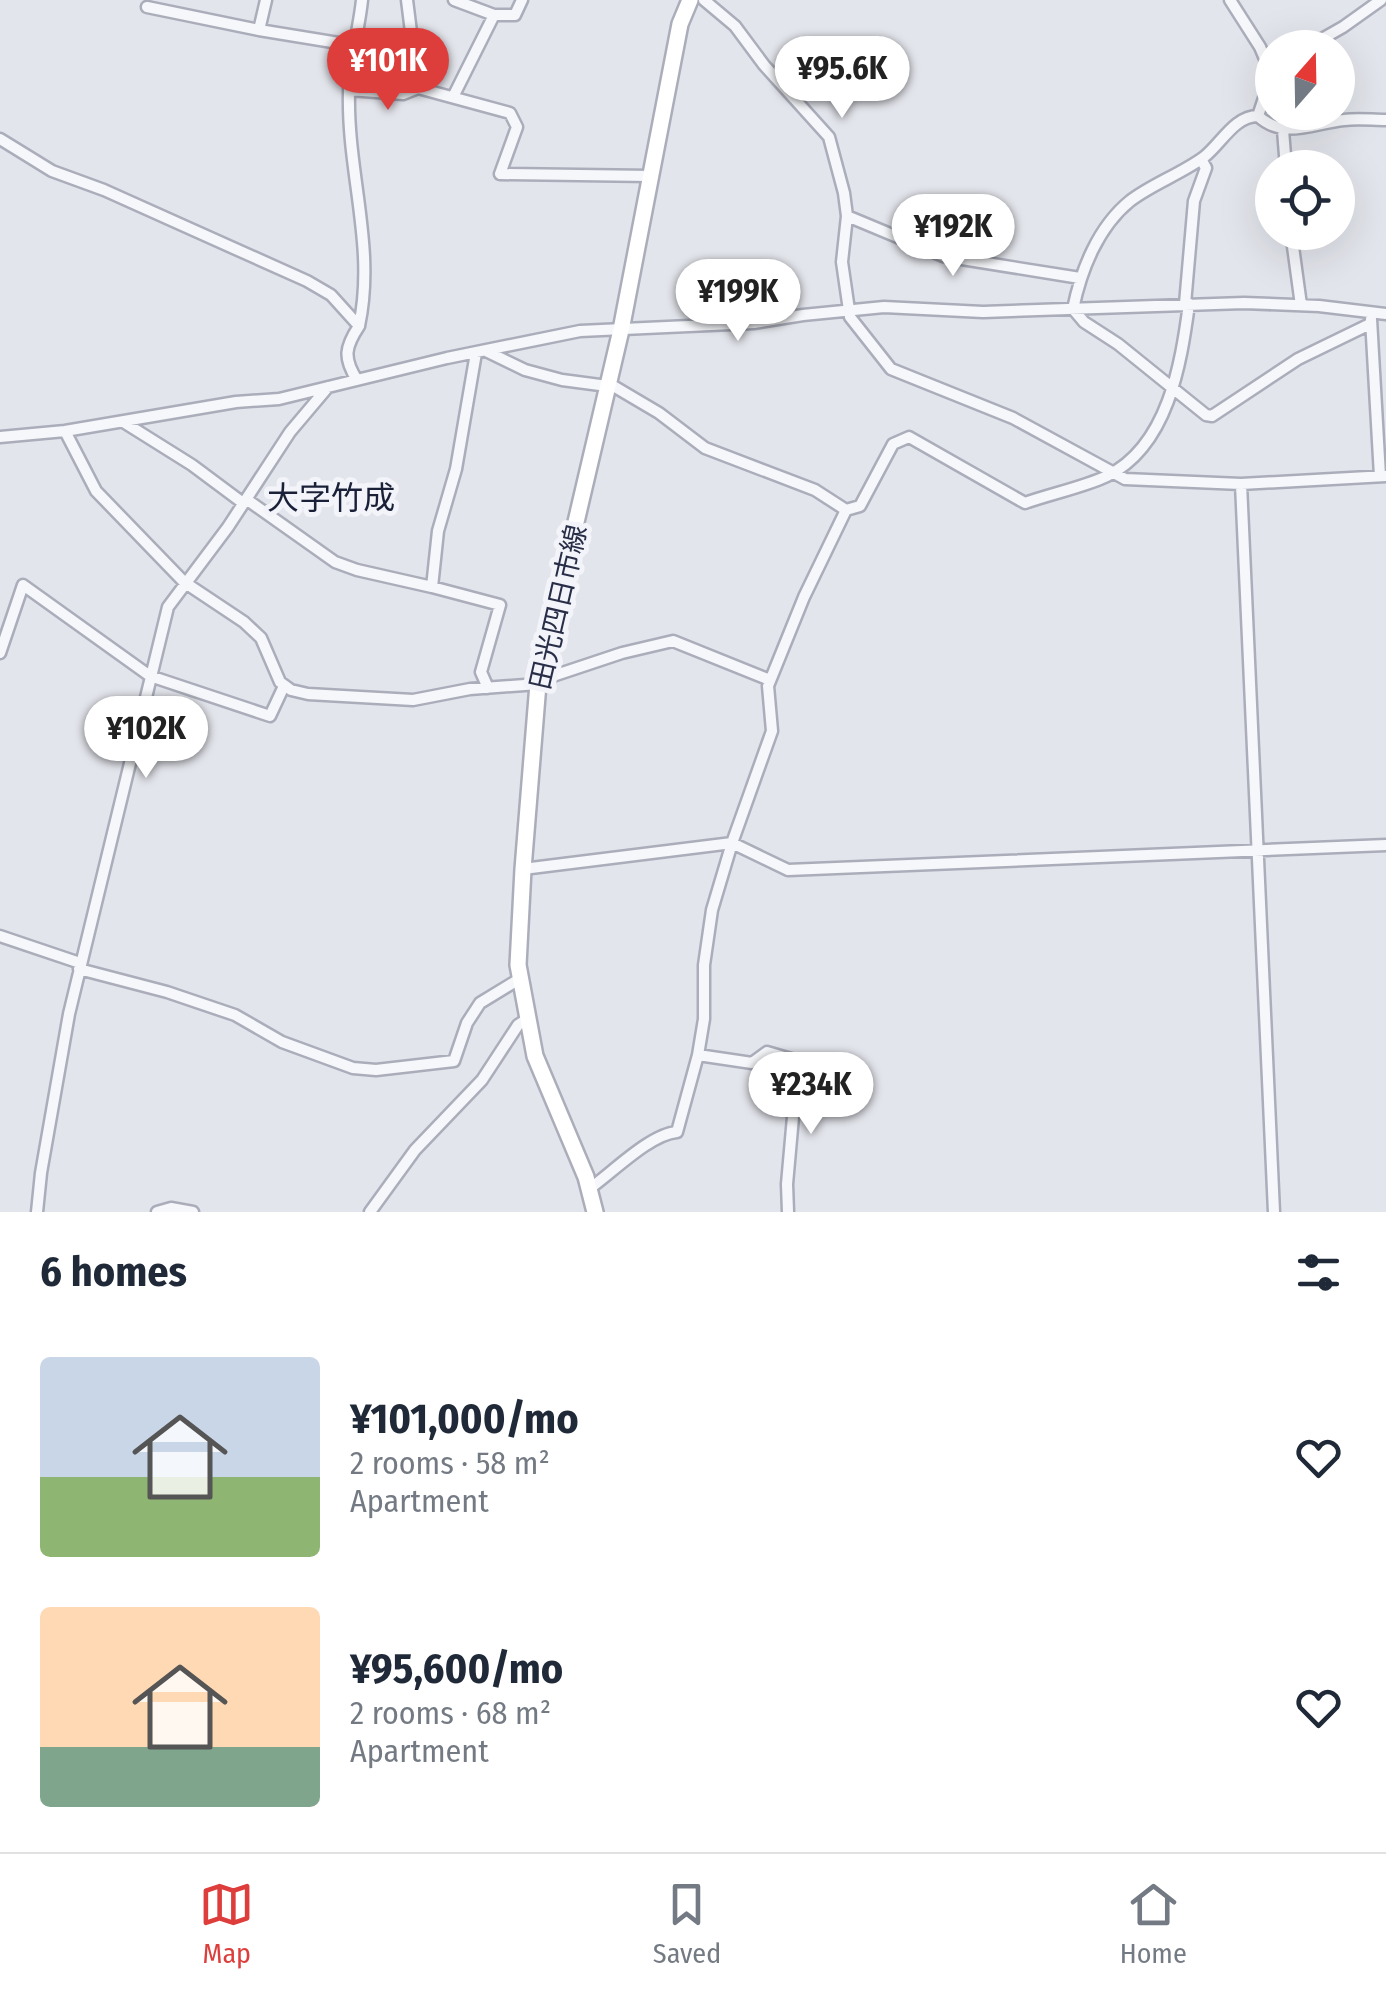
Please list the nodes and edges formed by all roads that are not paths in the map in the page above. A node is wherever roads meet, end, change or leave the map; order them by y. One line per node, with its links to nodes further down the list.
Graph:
1 (266, 0): 13 (street)
2 (362, 0): 16 (street)
3 (407, 0): 17 (street)
4 (454, 0): 12 (street)
5 (522, 0): 12 (street)
6 (690, 0): 28 (main road, 田光四日市線)
7 (704, 0): 29 (street)
8 (1230, 0): 15 (street)
9 (1383, 0): 11 (street); 14 (street)
10 (147, 8): 13 (street)
11 (1386, 10)
12 (494, 14): 20 (street)
13 (259, 30): 16 (street)
14 (1338, 30)
15 (1255, 39)
16 (357, 46): 17 (street); 19 (street)
17 (412, 55): 18 (street)
18 (418, 88): 19 (street); 20 (street)
19 (348, 90): 38 (street)
20 (453, 97): 28 (street)
21 (1255, 117): 27 (street)
22 (1355, 120): 23 (street)
23 (1386, 120)
24 (1283, 130): 26 (street)
25 (0, 140): 38 (street)
26 (1285, 150)
27 (1201, 159): 31 (street); 32 (street)
28 (651, 176): 39 (main road, 田光四日市線)
29 (847, 216): 31 (street); 34 (street)
30 (1293, 250): 33 (street)
31 (1080, 278): 35 (street)
32 (1187, 304): 33 (street); 35 (street); 44 (street)
33 (1301, 305): 37 (street)
34 (850, 309): 35 (street); 39 (street); 48 (street)
35 (1072, 309): 44 (street)
36 (1386, 314): 37 (street)
37 (1371, 319): 44 (street); 49 (street)
38 (359, 326): 41 (street)
39 (621, 330): 40 (street); 42 (main road, 田光四日市線)
40 (481, 352): 41 (street); 42 (street); 54 (street)
41 (357, 380): 43 (street)
42 (609, 386): 52 (street); 57 (main road, 田光四日市線)
43 (328, 387): 45 (street); 51 (street)
44 (1173, 387): 48 (street)
45 (124, 422): 46 (street); 51 (street)
46 (65, 431): 47 (street); 53 (street)
47 (0, 437)
48 (1112, 474): 50 (street); 52 (street)
49 (1383, 476): 50 (street)
50 (1241, 484): 63 (street)
51 (245, 501): 53 (street); 54 (street)
52 (846, 510): 58 (street)
53 (184, 582): 56 (street); 59 (street)
54 (432, 587): 60 (street)
55 (0, 652): 56 (street)
56 (150, 676): 59 (street); 66 (street)
57 (539, 679): 58 (street); 60 (street); 64 (main road, 田光四日市線)
58 (770, 680): 61 (street)
59 (284, 686): 60 (street)
60 (488, 688)
61 (732, 843): 63 (street); 64 (street); 69 (street)
62 (1386, 845): 63 (street)
63 (1258, 850): 77 (street)
64 (523, 869): 67 (main road, 田光四日市線)
65 (0, 936): 66 (street)
66 (80, 966): 67 (street); 71 (street)
67 (522, 978): 68 (main road, 田光四日市線)
68 (529, 1018): 70 (main road, 田光四日市線); 74 (street)
69 (698, 1055): 70 (street); 76 (street)
70 (589, 1189): 75 (main road, 田光四日市線)
71 (37, 1212)
72 (157, 1212): 73 (street)
73 (193, 1212)
74 (370, 1212)
75 (595, 1212)
76 (788, 1212)
77 (1274, 1212)

